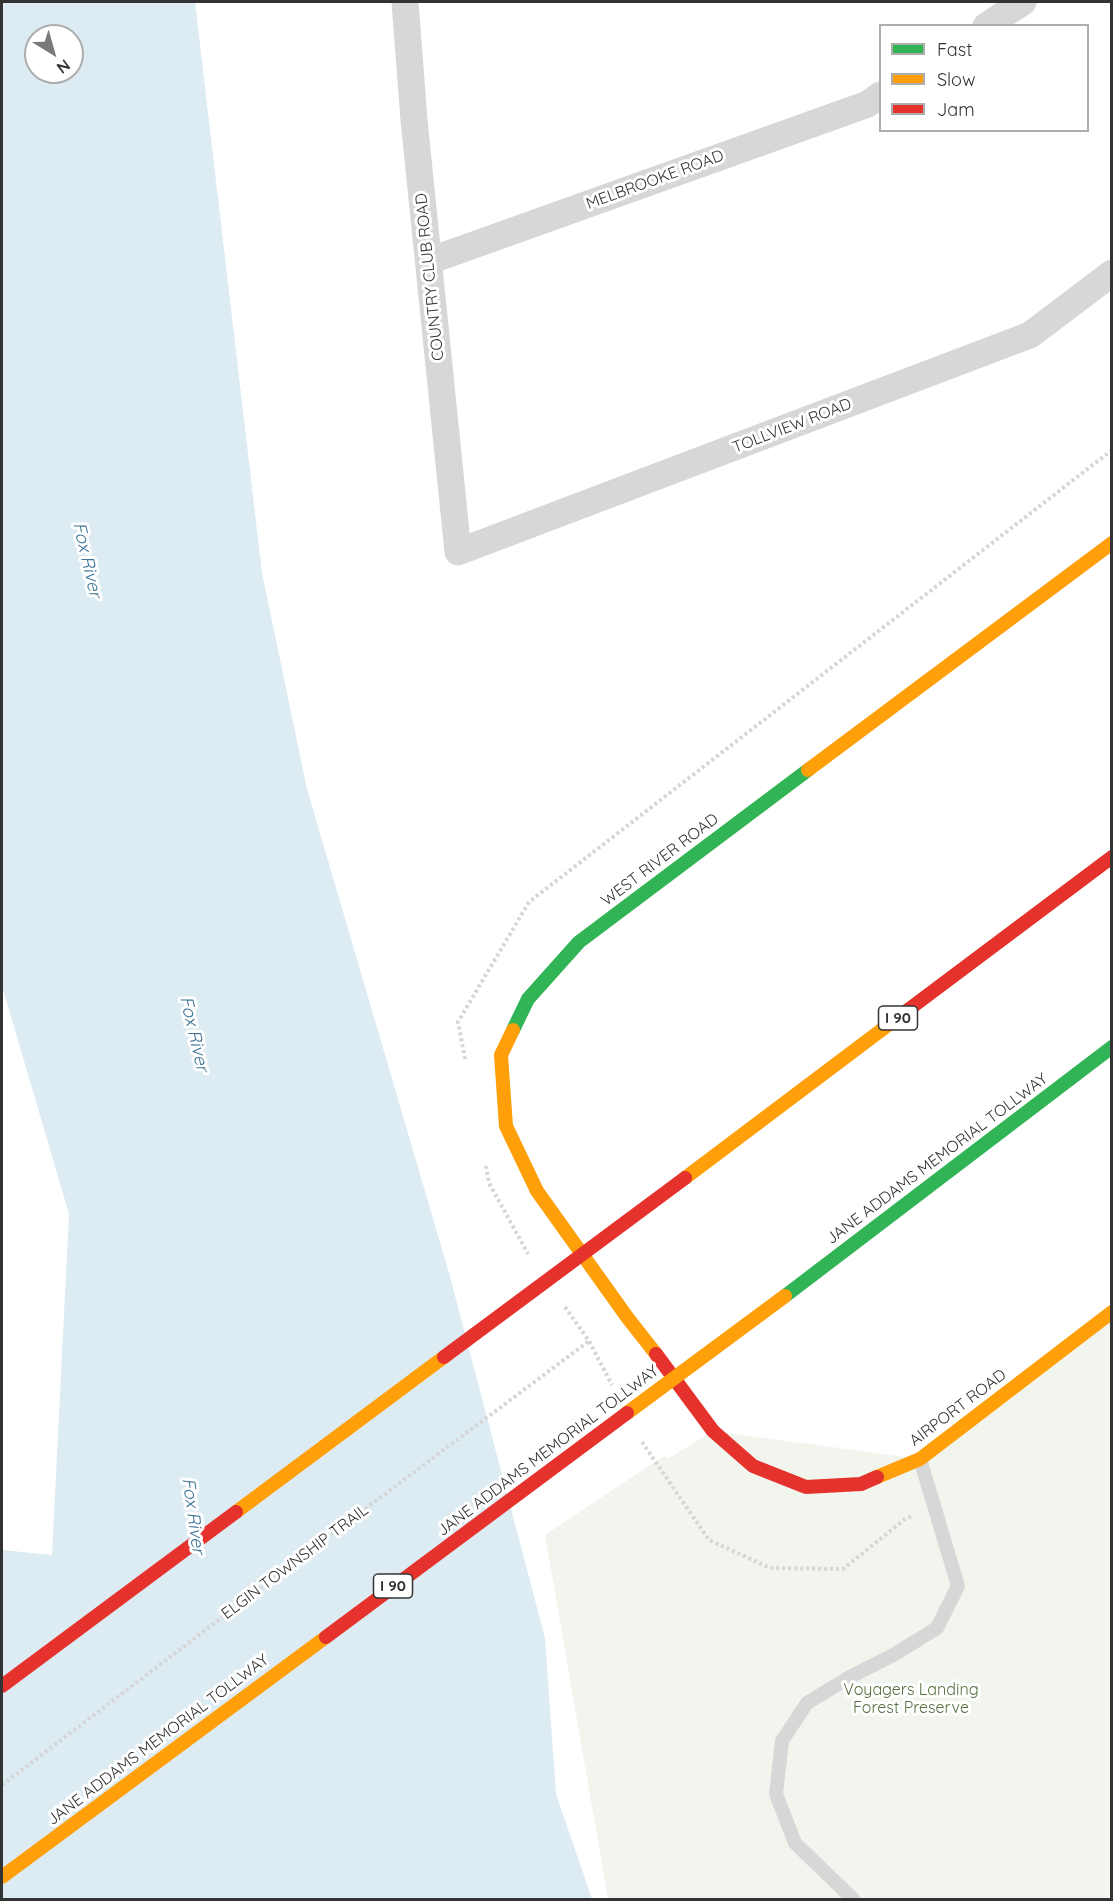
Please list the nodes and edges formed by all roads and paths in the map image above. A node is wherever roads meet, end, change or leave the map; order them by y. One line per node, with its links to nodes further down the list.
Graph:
1 (1023, 2): 3 (street)
2 (411, 3): 5 (street, COUNTRY CLUB ROAD)
3 (989, 24)
4 (879, 96): 5 (street, MELBROOKE ROAD)
5 (429, 261): 8 (street, COUNTRY CLUB ROAD)
6 (1112, 273): 8 (street, TOLLVIEW ROAD)
7 (1112, 543): 12 (main road, WEST RIVER ROAD)
8 (458, 552)
9 (1112, 857): 15 (main road, I 90, bridge)
10 (1112, 1047): 17 (main road, JANE ADDAMS MEMORIAL TOLLWAY / I 90, bridge)
11 (1112, 1312): 14 (main road, AIRPORT ROAD)
12 (627, 1317): 14 (main road, AIRPORT ROAD)
13 (589, 1341): 16 (path, ELGIN TOWNSHIP TRAIL)
14 (920, 1459): 18 (lane)
15 (2, 1686)
16 (2, 1785)
17 (2, 1877)
18 (854, 1899)

